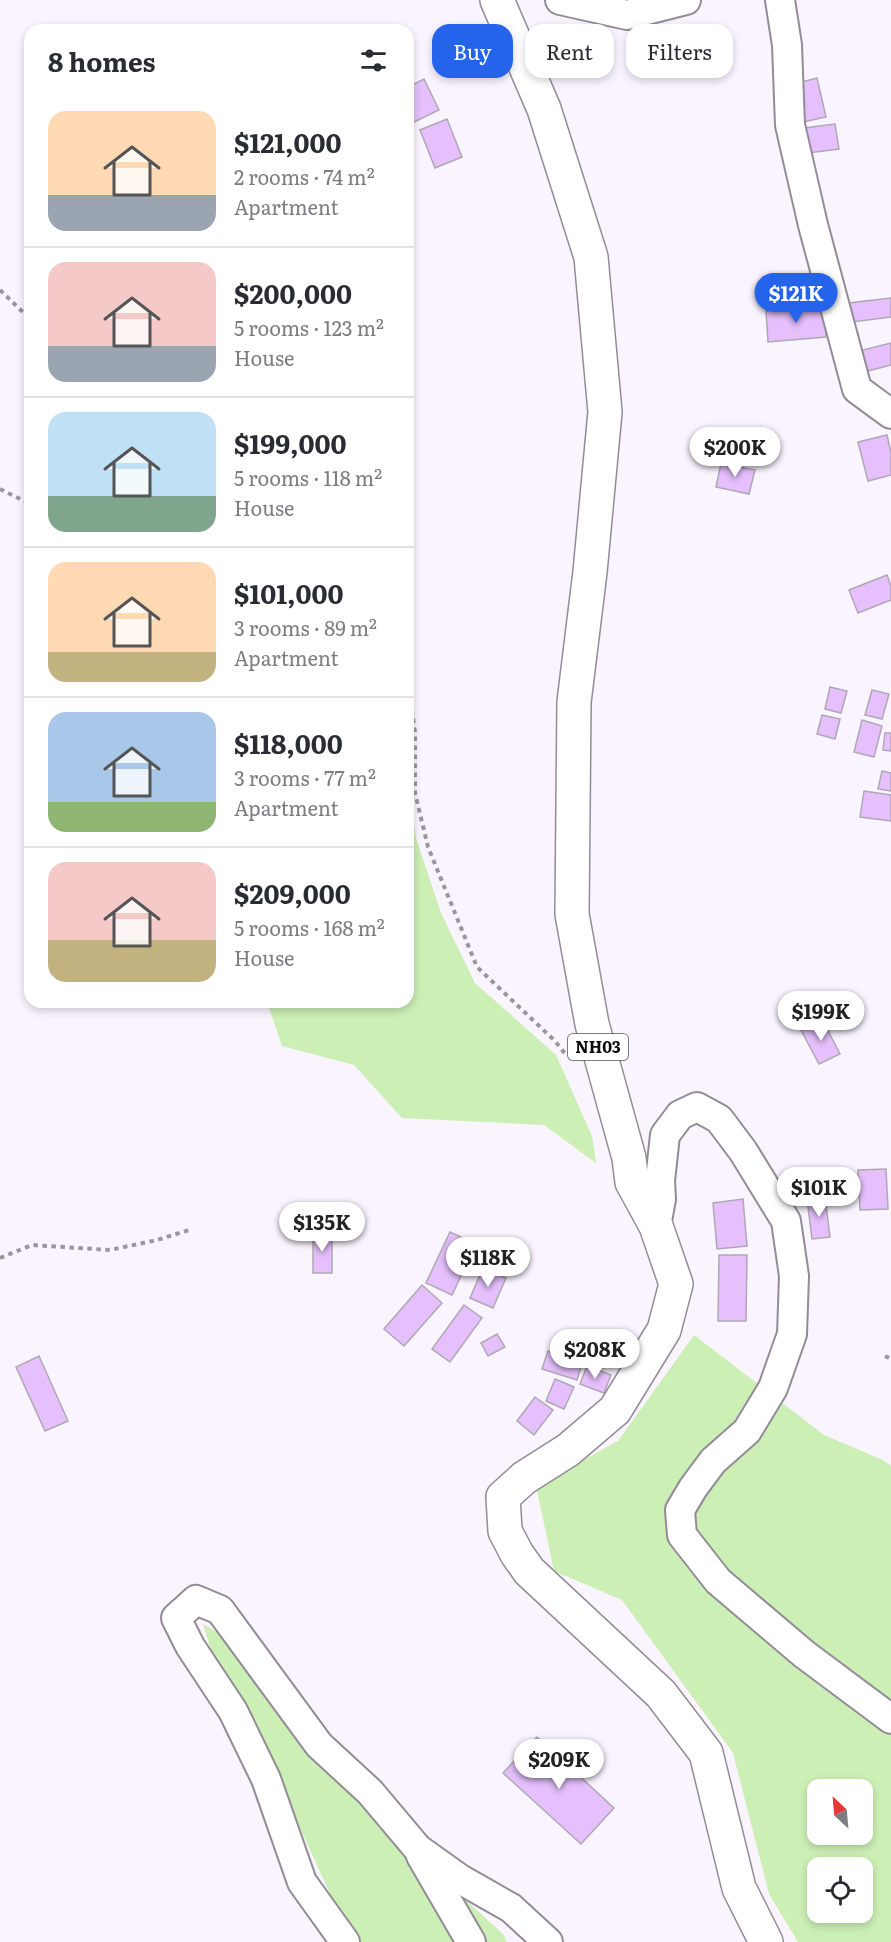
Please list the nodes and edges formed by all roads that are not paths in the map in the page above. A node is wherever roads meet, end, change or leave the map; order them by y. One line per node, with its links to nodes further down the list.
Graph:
1 (497, 0): 6 (main road, NH03)
2 (560, 0): 3 (street)
3 (686, 0)
4 (780, 0): 5 (street)
5 (891, 414)
6 (656, 1226): 7 (street); 12 (main road, NH03)
7 (891, 1719)
8 (418, 1849): 9 (street); 10 (street); 11 (street)
9 (345, 1942)
10 (471, 1942)
11 (548, 1942)
12 (766, 1942)

